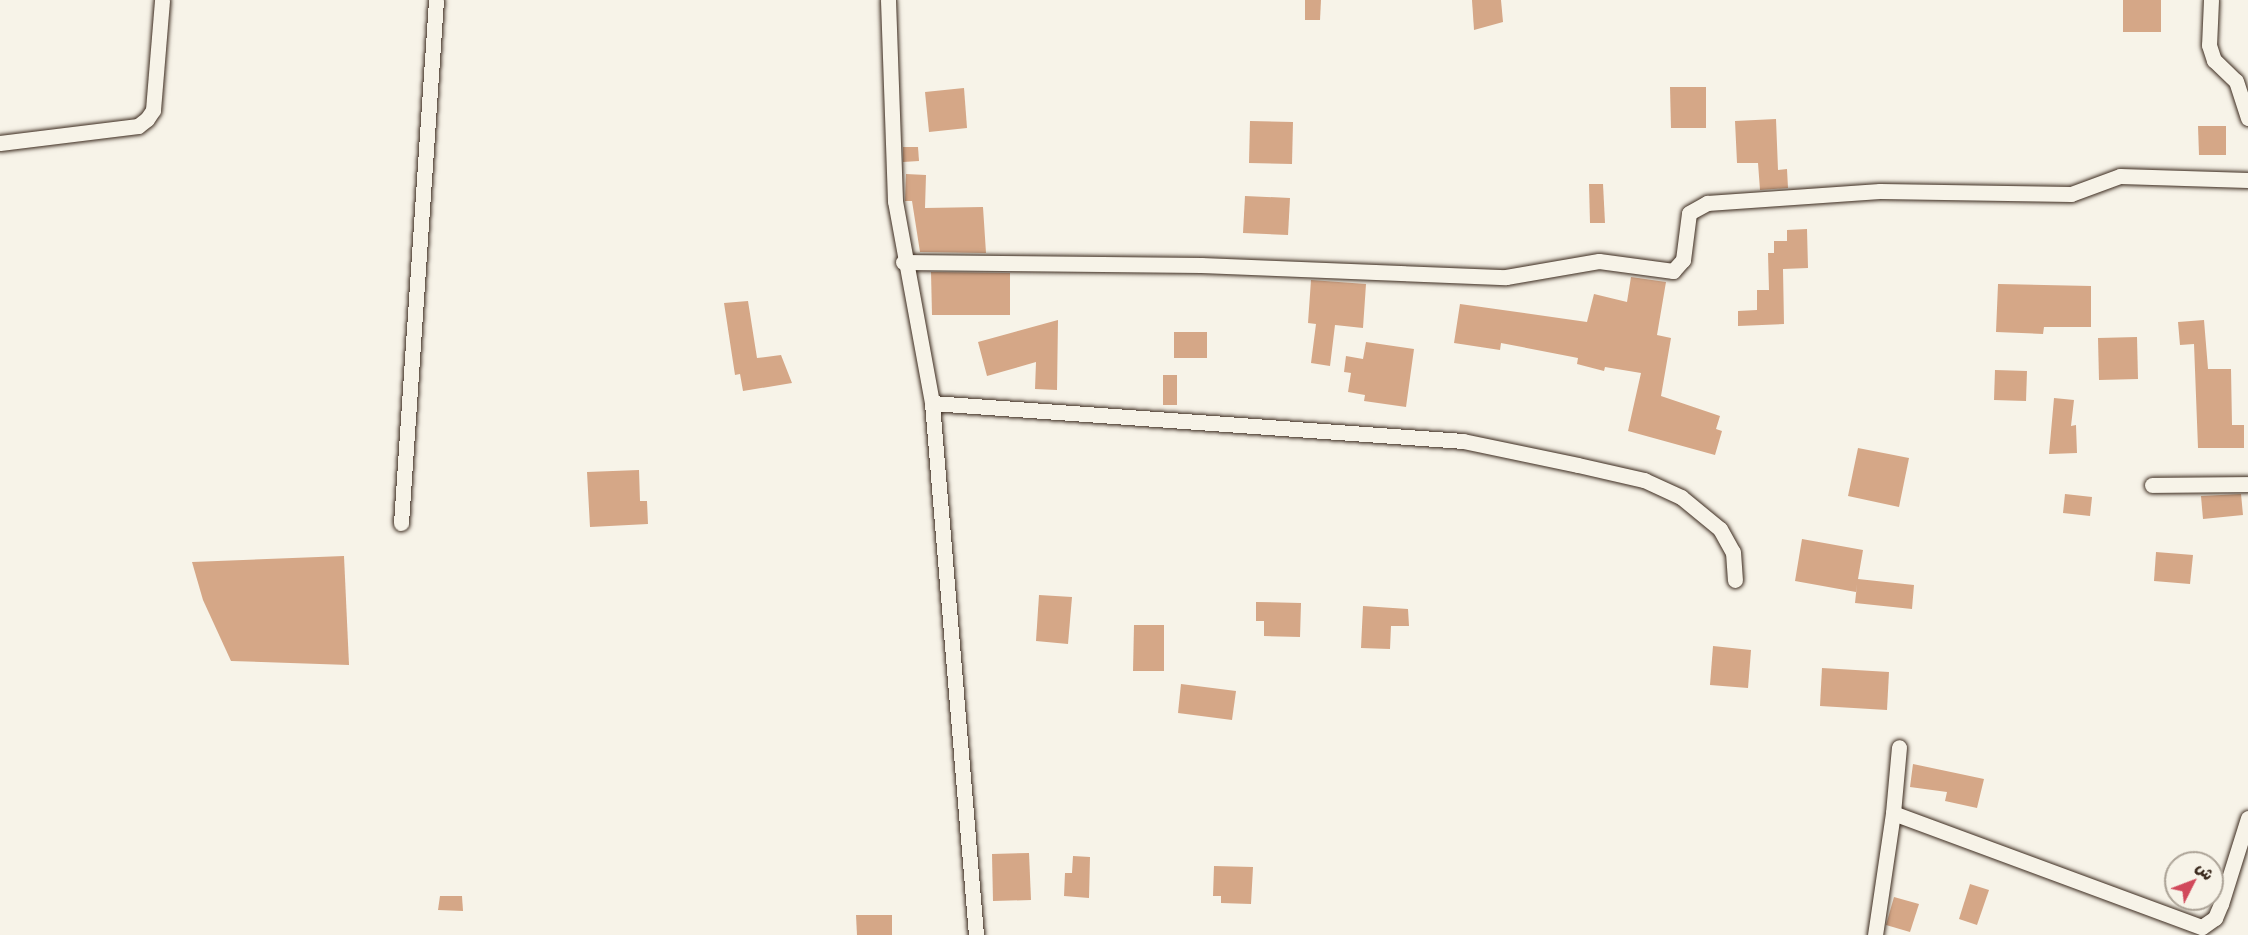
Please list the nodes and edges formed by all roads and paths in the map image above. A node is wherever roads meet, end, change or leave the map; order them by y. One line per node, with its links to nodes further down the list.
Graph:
1 (162, 0): 6 (street)
2 (436, 0): 12 (street)
3 (888, 0): 8 (street)
4 (2211, 0): 5 (street)
5 (2248, 118)
6 (0, 143)
7 (2248, 180): 8 (street)
8 (903, 262): 9 (street)
9 (932, 403): 13 (street); 17 (street)
10 (2248, 484): 11 (street)
11 (2151, 485)
12 (401, 523)
13 (1735, 580)
14 (1899, 747): 15 (street)
15 (1893, 813): 16 (street); 18 (street)
16 (2248, 818)
17 (976, 935)
18 (1875, 935)

